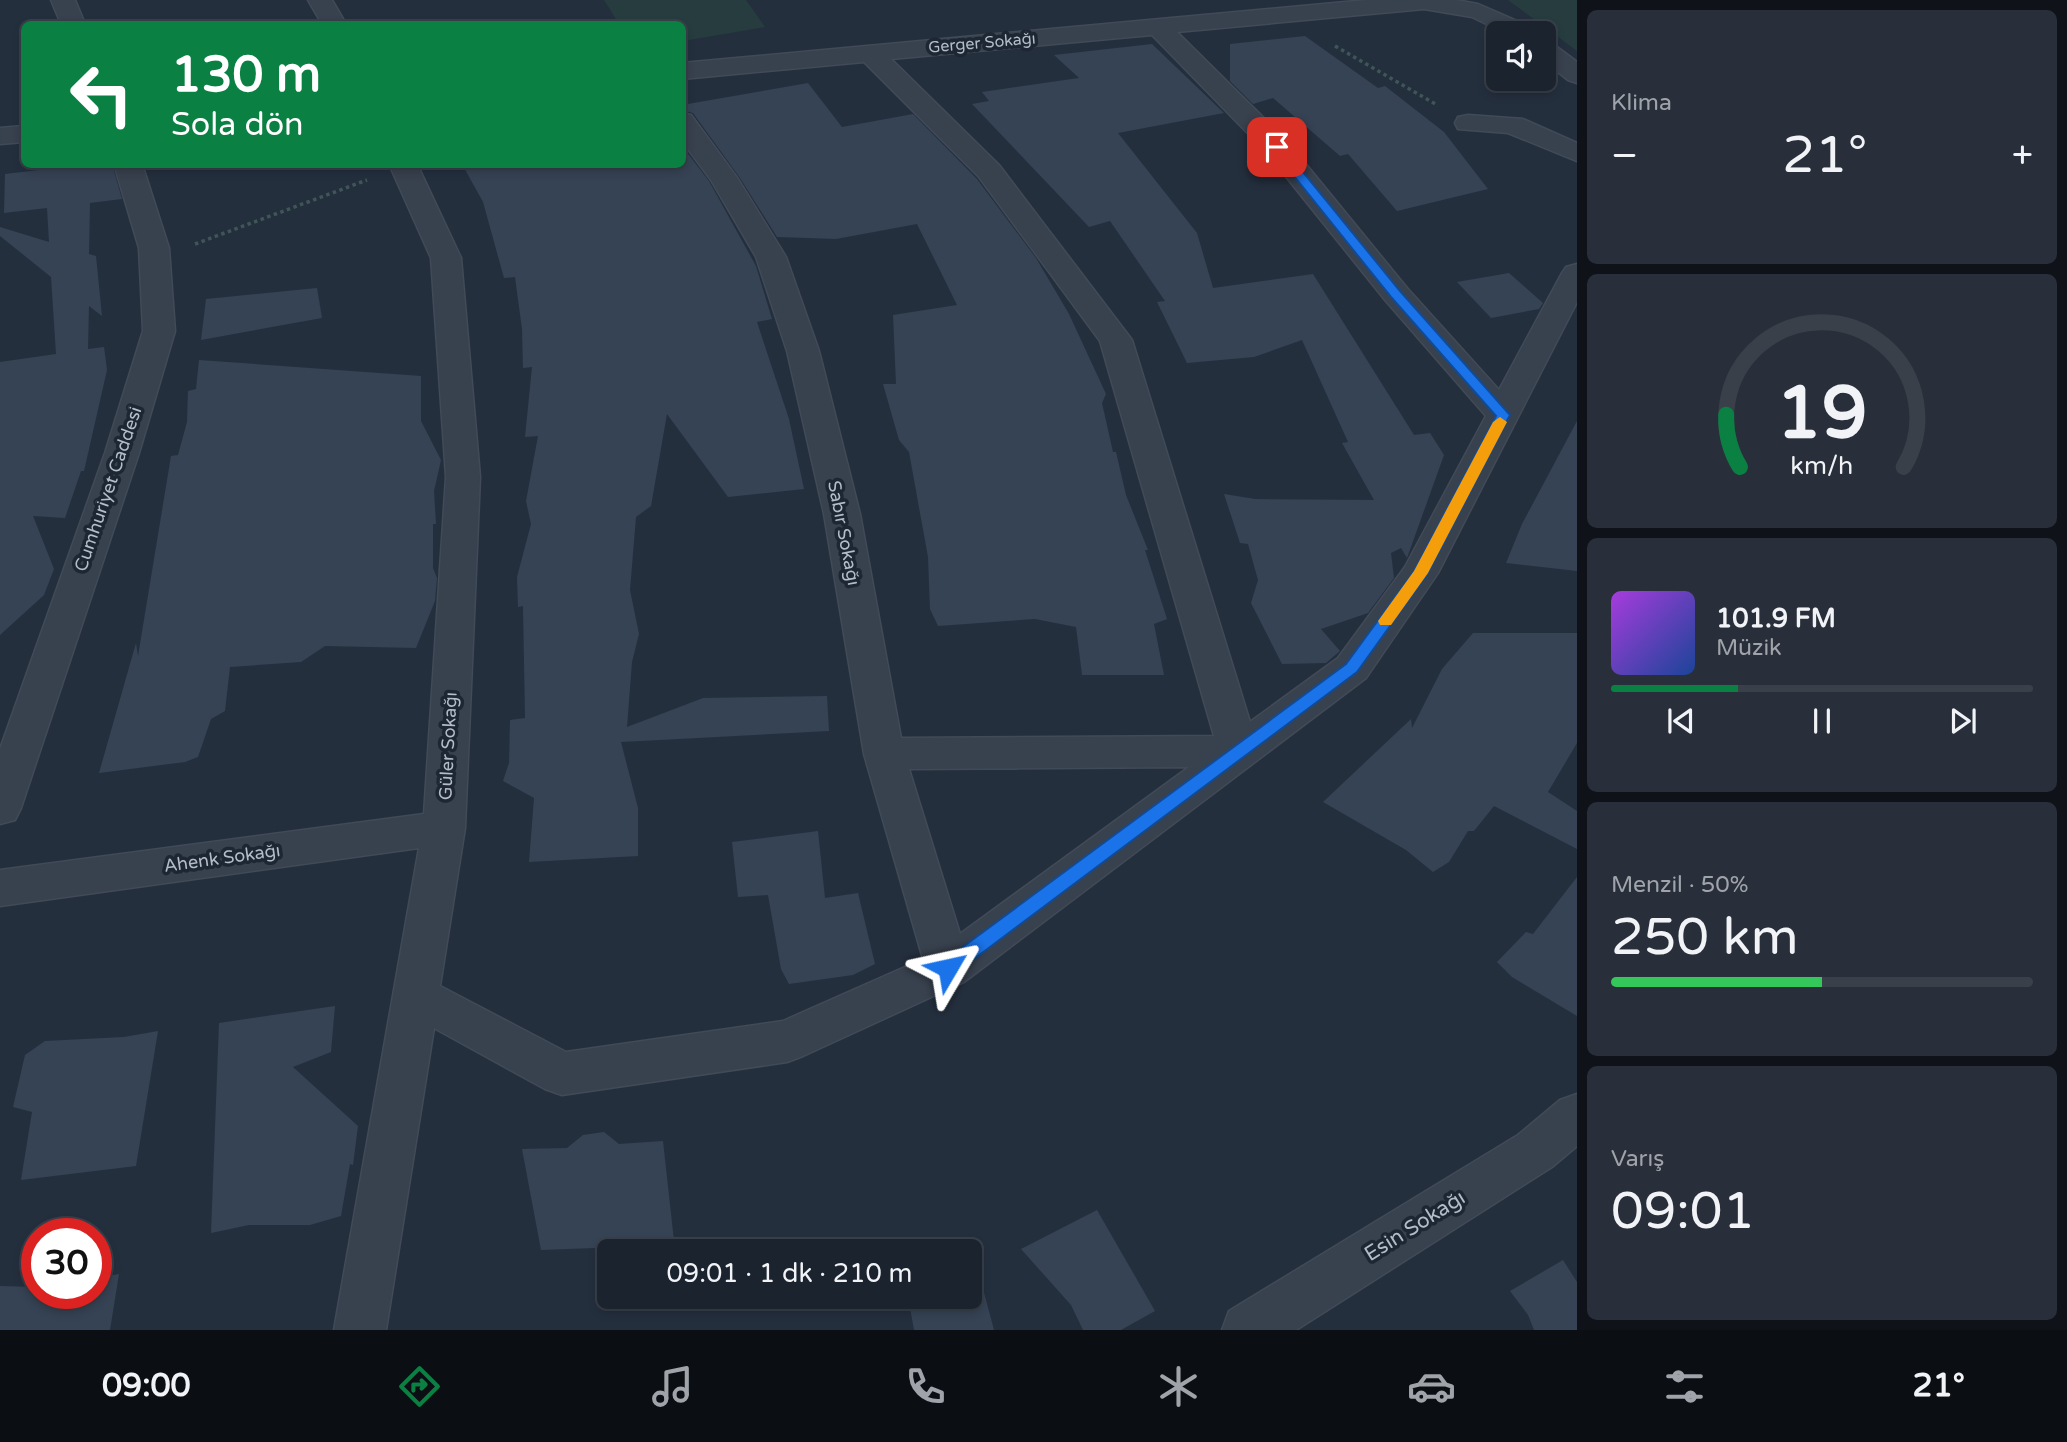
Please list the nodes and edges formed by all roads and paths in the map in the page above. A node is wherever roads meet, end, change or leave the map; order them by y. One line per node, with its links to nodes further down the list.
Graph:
1 (63, 0): 4 (street)
2 (320, 0): 5 (street)
3 (1281, 15): 6 (street, Gerger Sokağı); 7 (street, Gerger Sokağı); 12 (path)
4 (72, 21)
5 (332, 21)
6 (1499, 21)
7 (1157, 26): 8 (street, Gerger Sokağı); 22 (street)
8 (870, 53): 10 (street, Gerger Sokağı); 23 (street)
9 (1556, 58): 11 (street)
10 (686, 71)
11 (1577, 75)
12 (1468, 123): 16 (street)
13 (686, 127): 24 (street, Sabır Sokağı)
14 (21, 134): 15 (street)
15 (0, 136)
16 (1577, 153)
17 (129, 168): 20 (street, Cumhuriyet Caddesi)
18 (395, 168): 20 (path)
19 (404, 168): 26 (street, Güler Sokağı)
20 (155, 260): 25 (street, Cumhuriyet Caddesi)
21 (1577, 273): 22 (street)
22 (1503, 415): 23 (street)
23 (1239, 751): 24 (street); 28 (street)
24 (884, 754): 28 (street, Sabır Sokağı)
25 (0, 808)
26 (444, 828): 27 (street, Ahenk Sokağı); 29 (street, Güler Sokağı)
27 (0, 888)
28 (948, 968): 29 (street)
29 (415, 995): 31 (street, Güler Sokağı)
30 (1577, 1116): 32 (street, Esin Sokağı)
31 (360, 1330)
32 (1248, 1330)

